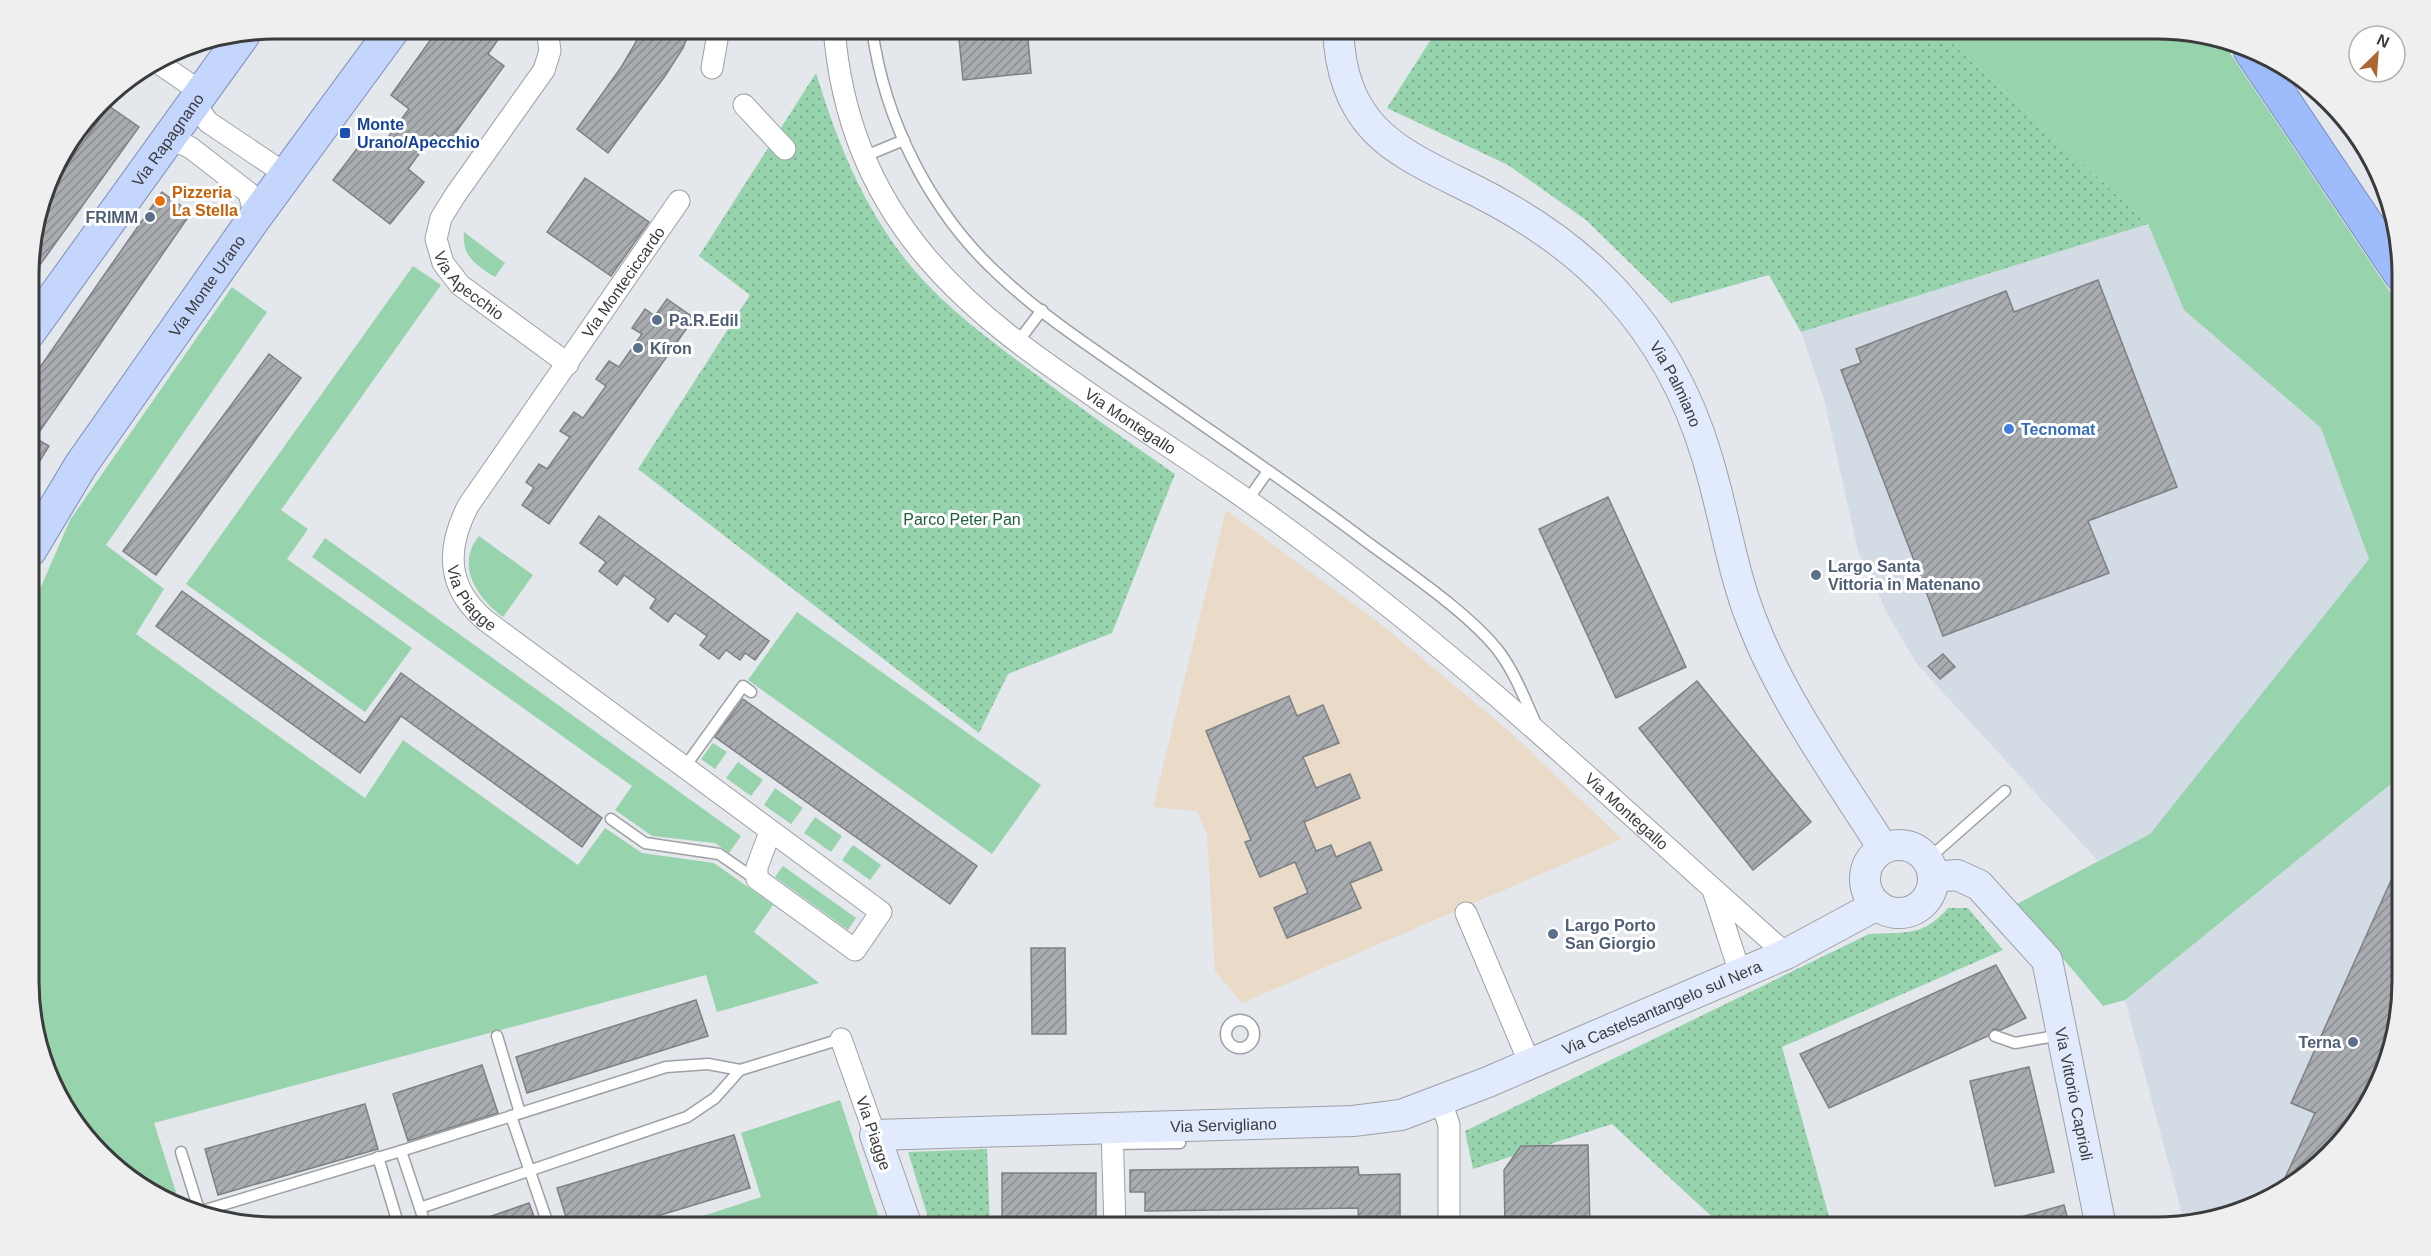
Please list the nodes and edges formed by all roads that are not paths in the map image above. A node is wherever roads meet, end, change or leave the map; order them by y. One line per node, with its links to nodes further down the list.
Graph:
1 (386, 39): 17 (main road, Via Monte Urano)
2 (548, 39): 24 (street, Via Apecchio)
3 (717, 39): 10 (street)
4 (835, 39): 16 (street, Via Montegallo)
5 (874, 39): 13 (lane, Via Montegallo)
6 (1340, 39): 34 (street, Via Palmiano)
7 (238, 42): 11 (main road, Via Rapagnano)
8 (2258, 62): 20 (highway)
9 (164, 67): 11 (street)
10 (712, 68)
11 (201, 92): 14 (main road, Via Rapagnano); 17 (street)
12 (744, 105): 15 (street)
13 (904, 140): 16 (lane); 21 (lane, Via Montegallo)
14 (161, 146): 19 (street); 22 (main road, Via Rapagnano)
15 (785, 149)
16 (863, 158): 23 (street, Via Montegallo)
17 (294, 164): 19 (main road, Via Monte Urano)
18 (679, 201): 24 (street, Via Monteciccardo)
19 (255, 217): 27 (main road, Via Monte Urano)
20 (2391, 261)
21 (1042, 310): 23 (lane); 25 (lane, Via Montegallo)
22 (39, 318)
23 (1017, 343): 26 (street, Via Montegallo)
24 (568, 364): 30 (street, Via Piagge)
25 (1268, 471): 26 (lane); 29 (lane, Via Montegallo)
26 (1247, 501): 29 (street, Via Montegallo)
27 (39, 535)
28 (751, 692): 30 (lane)
29 (1540, 733): 37 (street, Via Montegallo)
30 (684, 768): 33 (street, Via Piagge)
31 (2005, 791): 35 (lane)
32 (611, 819): 36 (lane)
33 (770, 832): 36 (street); 36 (street, Via Piagge)
34 (1883, 848): 35 (street); 38 (street)
35 (1930, 869): 38 (street); 42 (street, Via Vittorio Caprioli)
36 (760, 882)
37 (1712, 889): 40 (street, Via Montegallo); 41 (street, Via Montegallo)
38 (1876, 905): 40 (street, Via Castelsantangelo sul Nera)
39 (1466, 913): 46 (street)
40 (1786, 954): 41 (street, Via Castelsantangelo sul Nera)
41 (1740, 973): 46 (street, Via Castelsantangelo sul Nera)
42 (2063, 1035): 44 (lane); 66 (street, Via Vittorio Caprioli)
43 (497, 1036): 49 (lane)
44 (1995, 1036)
45 (841, 1039): 47 (lane); 50 (street, Via Piagge)
46 (1530, 1064): 48 (street, Via Castelsantangelo sul Nera)
47 (740, 1070): 49 (lane); 56 (lane)
48 (1441, 1101): 51 (street, Via Servigliano); 65 (street)
49 (516, 1114): 53 (lane); 56 (lane)
50 (875, 1135): 51 (street, Via Servigliano); 63 (street, Via Piagge)
51 (1112, 1135): 52 (lane); 64 (street)
52 (1180, 1143)
53 (400, 1151): 55 (lane); 59 (lane)
54 (181, 1152): 57 (lane)
55 (378, 1157): 58 (lane); 60 (lane)
56 (530, 1171): 59 (lane); 62 (lane)
57 (199, 1204)
58 (209, 1207)
59 (420, 1208): 61 (lane)
60 (396, 1217)
61 (423, 1217)
62 (546, 1217)
63 (904, 1217)
64 (1115, 1217)
65 (1449, 1217)
66 (2099, 1217)

